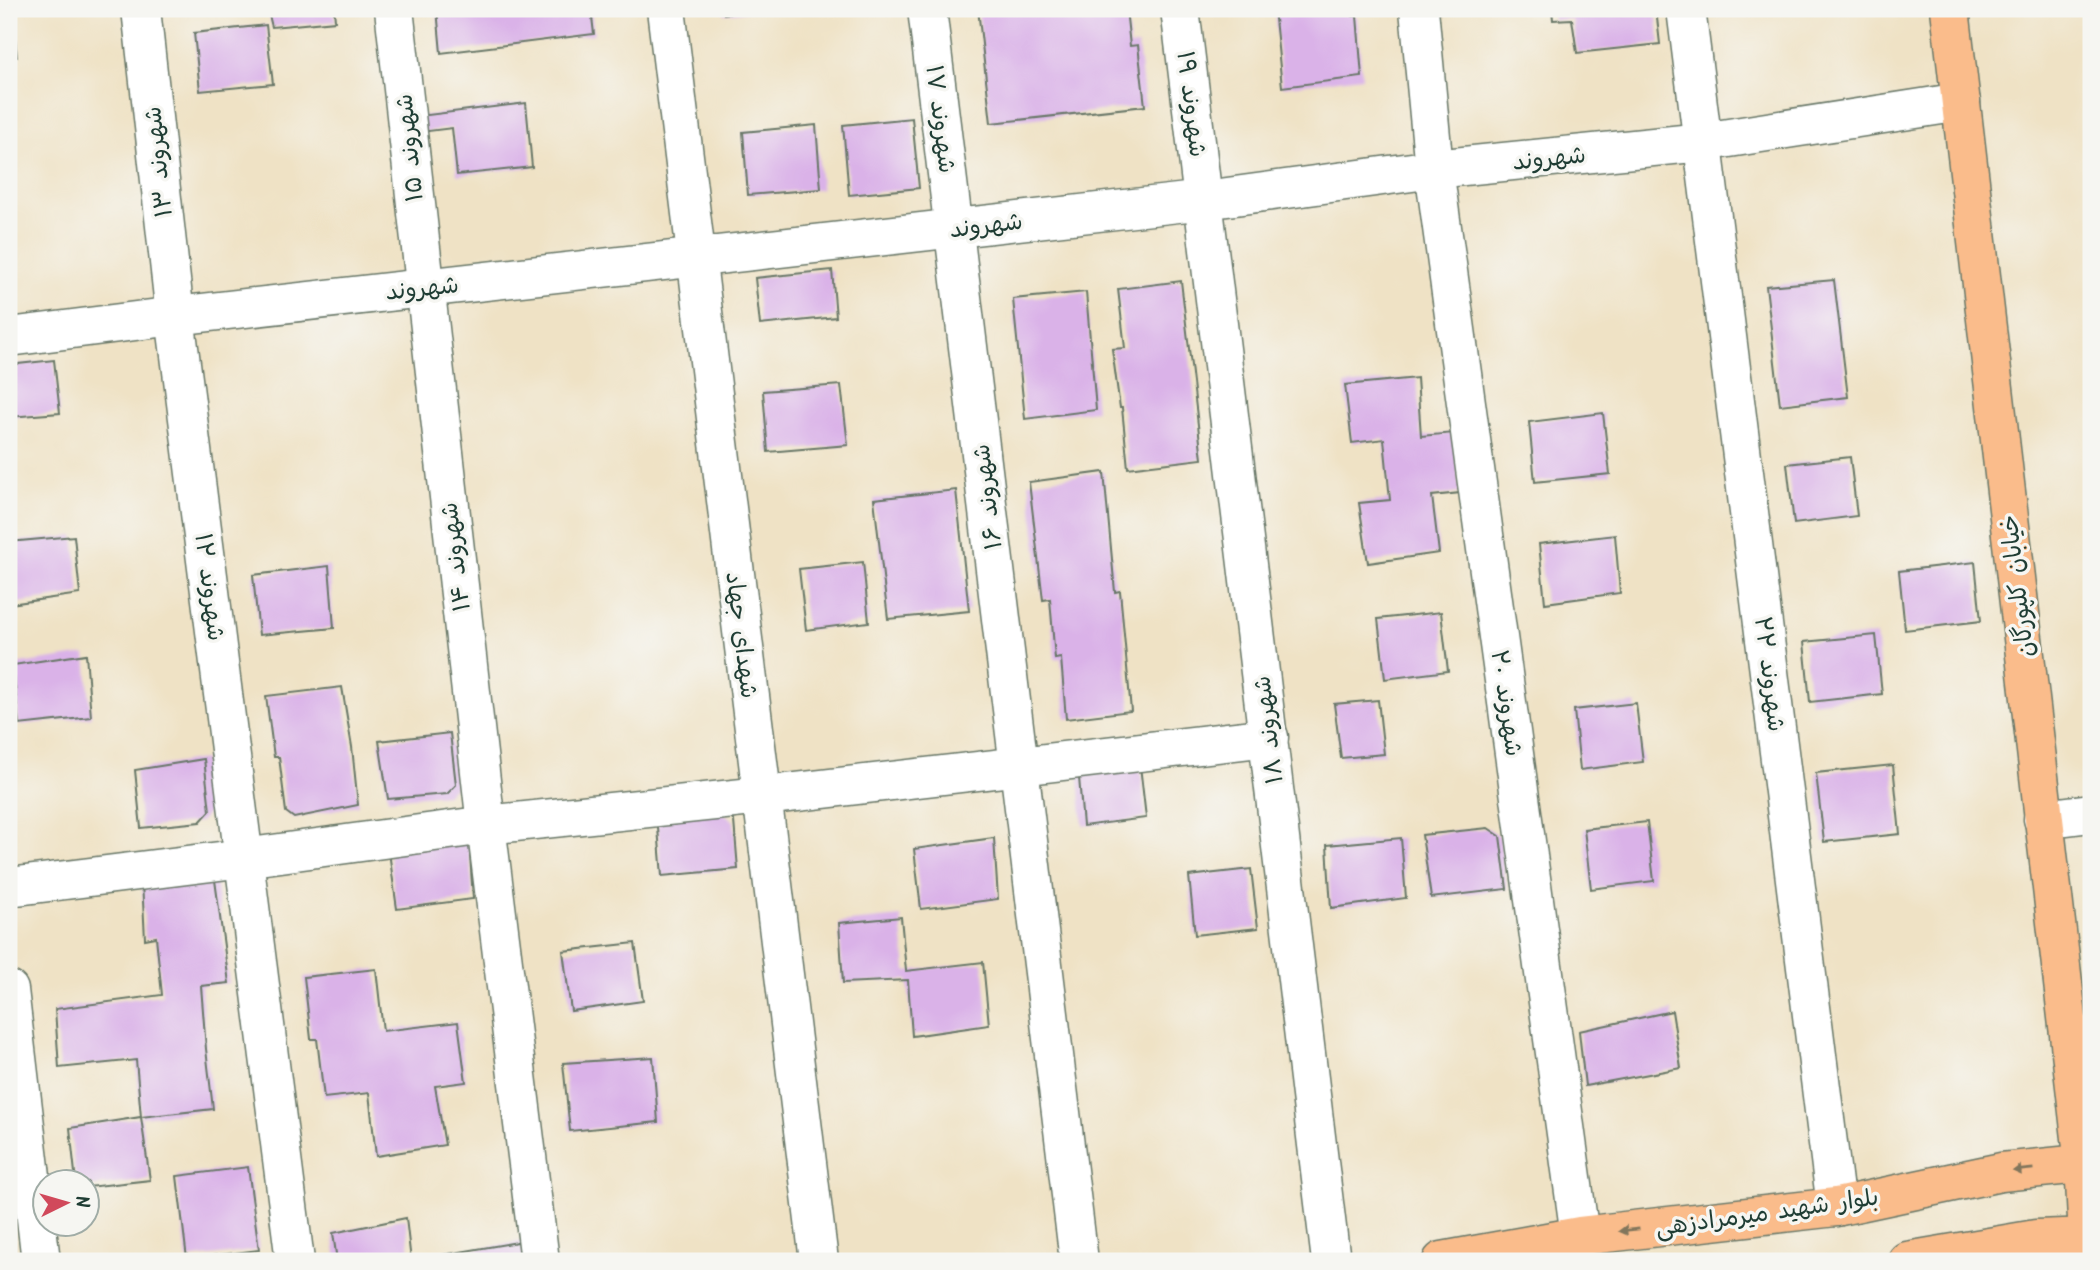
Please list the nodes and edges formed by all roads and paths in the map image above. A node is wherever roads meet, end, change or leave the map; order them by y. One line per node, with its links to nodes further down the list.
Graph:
1 (141, 9): 16 (street, شهروند ۱۳)
2 (394, 9): 15 (street, شهروند ۱۵)
3 (666, 9): 14 (street, شهدای جهاد)
4 (926, 9): 13 (street, شهروند ۱۷)
5 (1180, 9): 12 (street, شهروند ۱۹)
6 (1419, 9): 11 (street, شهروند ۲۰)
7 (1686, 9): 10 (street, شهروند ۲۲)
8 (1950, 9): 9 (main road, خیابان کلپورگان)
9 (1961, 102): 10 (street, شهروند); 22 (main road, خیابان کلپورگان)
10 (1703, 142): 11 (street, شهروند); 28 (street, شهروند ۲۲)
11 (1434, 169): 12 (street, شهروند); 29 (street, شهروند ۲۰)
12 (1205, 200): 13 (street, شهروند); 18 (street, شهروند ۱۸)
13 (955, 228): 14 (street, شهروند); 19 (street, شهروند ۱۶)
14 (695, 258): 15 (street, شهروند); 20 (street, شهدای جهاد)
15 (424, 288): 16 (street, شهروند); 23 (street, شهروند ۱۴)
16 (175, 316): 17 (street, شهروند); 24 (street, شهروند ۱۲)
17 (9, 337)
18 (1269, 737): 19 (street); 36 (street, شهروند ۱۸)
19 (1019, 766): 20 (street); 35 (street, شهروند ۱۶)
20 (762, 796): 23 (street); 34 (street, شهدای جهاد)
21 (2091, 813): 22 (street)
22 (2043, 819): 27 (main road, خیابان کلپورگان)
23 (486, 825): 24 (street); 33 (street, شهروند ۱۴)
24 (244, 858): 25 (street); 32 (street, شهروند ۱۲)
25 (9, 887)
26 (9, 1000): 31 (street)
27 (2088, 1164): 28 (main road, بلوار شهید میرمرادزهی, one-way to 28); 30 (main road, خیابان کلپورگان)
28 (1836, 1207): 29 (main road, بلوار شهید میرمرادزهی, one-way to 29)
29 (1580, 1236): 37 (main road, بلوار شهید میرمرادزهی)
30 (2090, 1244): 38 (main road)
31 (41, 1261)
32 (295, 1261)
33 (540, 1261)
34 (819, 1261)
35 (1079, 1261)
36 (1331, 1261)
37 (1442, 1261)
38 (1908, 1261)

